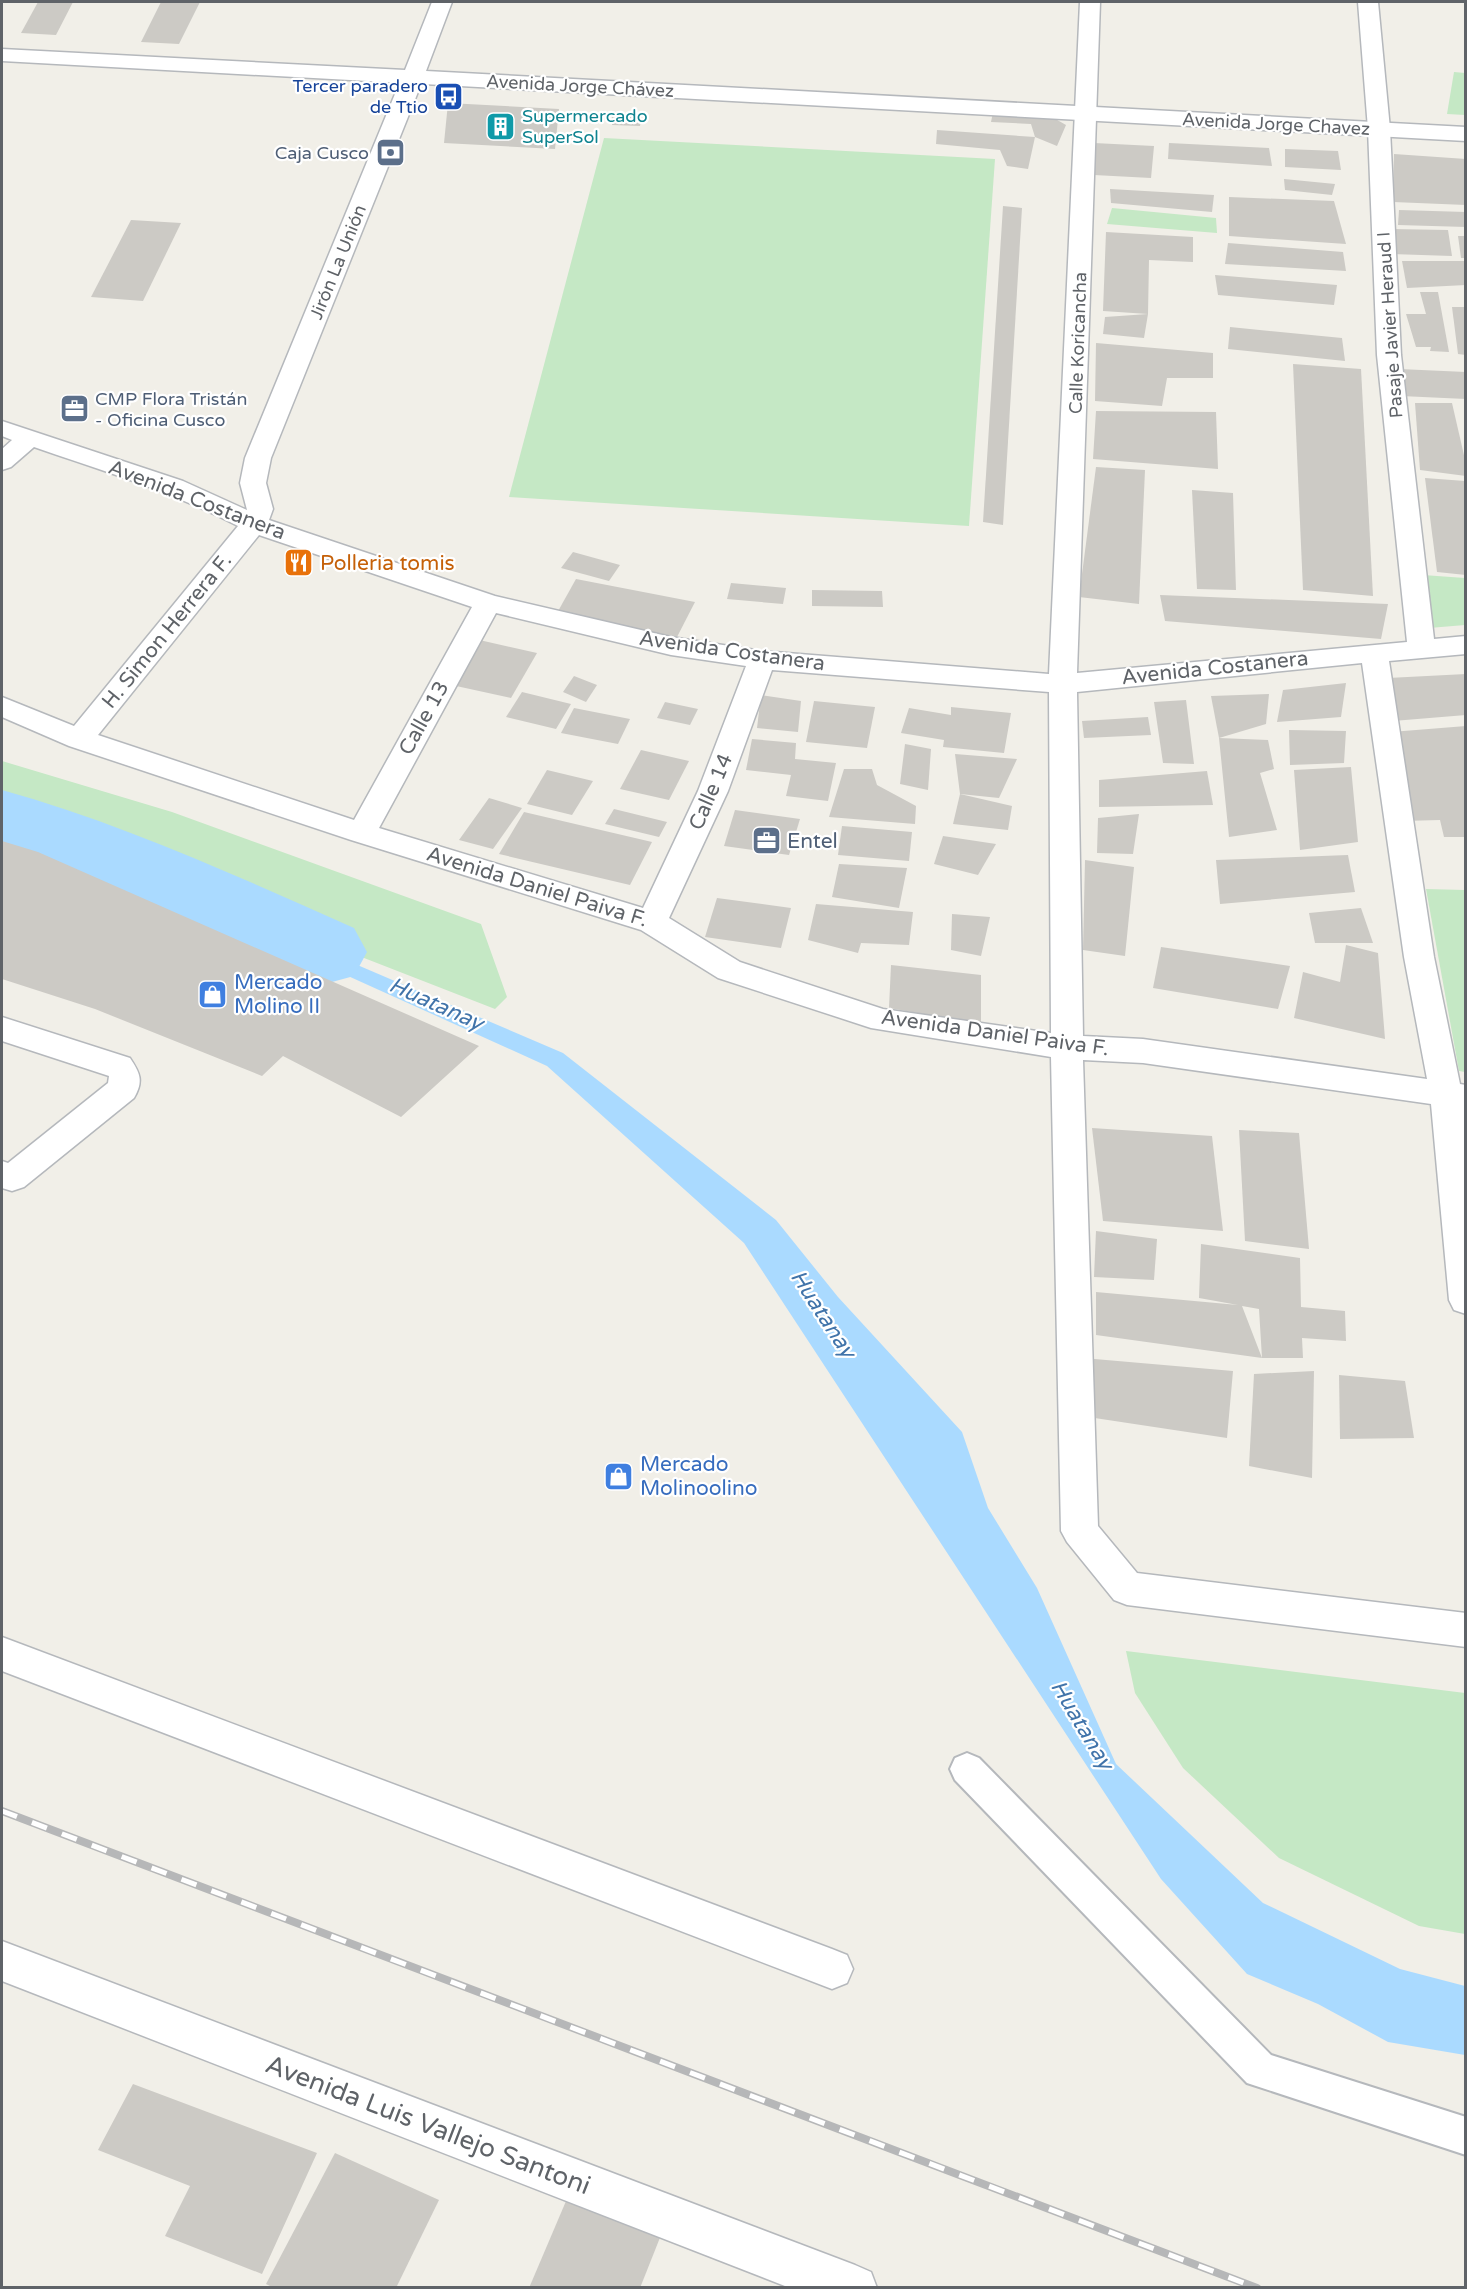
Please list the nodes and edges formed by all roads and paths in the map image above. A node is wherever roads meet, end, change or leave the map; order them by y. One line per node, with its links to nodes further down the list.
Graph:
1 (442, 2): 5 (street, Jirón La Unión)
2 (1090, 2): 6 (street, Calle Koricancha)
3 (1368, 2): 7 (street, Pasaje Javier Heraud I)
4 (2, 55): 5 (street, Avenida Jorge Chávez)
5 (413, 77): 6 (street, Avenida Jorge Chávez); 12 (street, Jirón La Unión)
6 (1088, 114): 7 (street, Avenida Jorge Chavez); 18 (street, Calle Koricancha)
7 (1379, 129): 8 (street, Avenida Jorge Chavez); 15 (street, Pasaje Javier Heraud I)
8 (1466, 134)
9 (2, 429): 10 (street, Avenida Costanera)
10 (29, 438): 11 (street); 12 (street, Avenida Costanera)
11 (2, 462)
12 (254, 524): 13 (street, Avenida Costanera); 20 (street, H. Simon Herrera F.)
13 (488, 603): 17 (street, Avenida Costanera); 21 (street, Calle 13)
14 (1466, 645): 15 (street, Avenida Costanera)
15 (1421, 648): 16 (street, Avenida Costanera)
16 (1374, 653): 18 (street, Avenida Costanera); 25 (street)
17 (762, 660): 18 (street, Avenida Costanera); 22 (street, Calle 14)
18 (1063, 684): 24 (street, Calle Koricancha)
19 (2, 706): 20 (street, Avenida Daniel Paiva F.)
20 (79, 739): 21 (street, Avenida Daniel Paiva F.)
21 (361, 833): 22 (street, Avenida Daniel Paiva F.)
22 (652, 922): 24 (street, Avenida Daniel Paiva F.)
23 (2, 1029): 26 (street)
24 (1066, 1047): 25 (street, Avenida Daniel Paiva F.); 28 (street, Calle Koricancha)
25 (1456, 1095): 27 (street)
26 (2, 1174)
27 (1466, 1300)
28 (1466, 1630)
29 (2, 1654): 32 (street)
30 (967, 1769): 33 (lane)
31 (2, 1961): 34 (street, Avenida Luis Vallejo Santoni)
32 (832, 1969)
33 (1466, 2136)
34 (789, 2277): 35 (street, Avenida Luis Vallejo Santoni)
35 (855, 2288)

